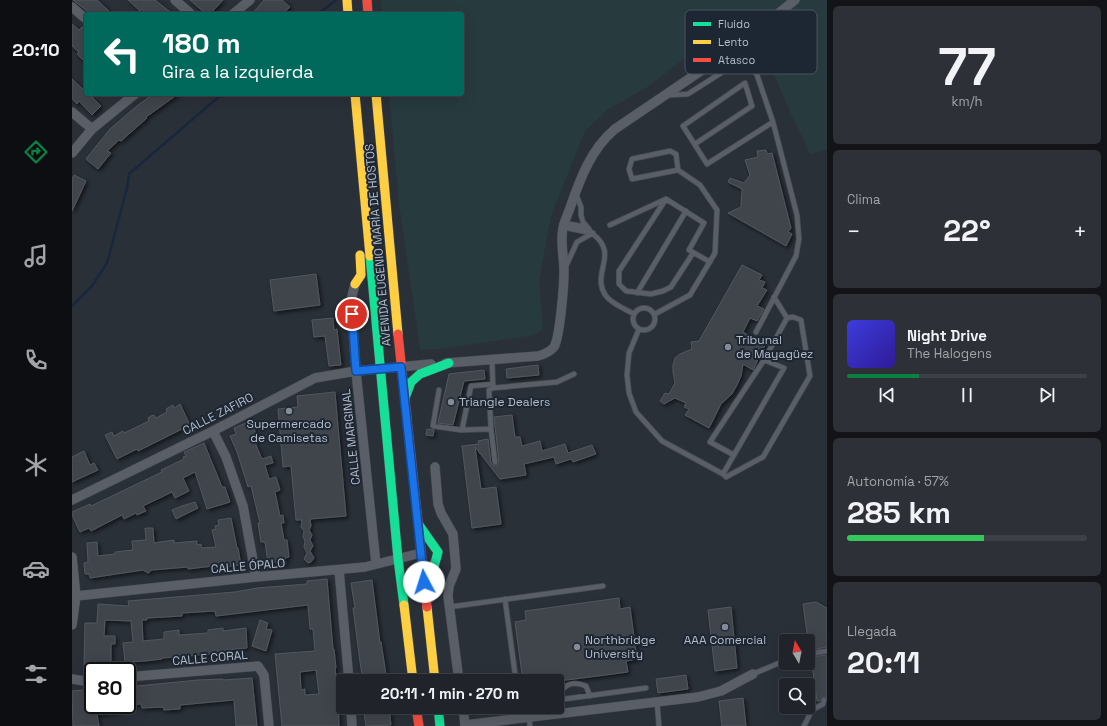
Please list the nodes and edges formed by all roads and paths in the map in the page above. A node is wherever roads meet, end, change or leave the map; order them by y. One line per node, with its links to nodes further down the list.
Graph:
1 (175, 0): 7 (street)
2 (250, 0): 8 (street)
3 (367, 0): 9 (highway)
4 (795, 0): 6 (street)
5 (72, 7): 10 (street)
6 (783, 10)
7 (189, 12)
8 (235, 12)
9 (368, 12)
10 (84, 17)
11 (697, 74): 14 (street)
12 (719, 74): 14 (lane)
13 (756, 74): 19 (lane)
14 (666, 95): 25 (street)
15 (133, 96): 20 (street)
16 (355, 96): 22 (highway, AVENIDA EUGENIO MARÍA DE HOSTOS)
17 (376, 96): 45 (highway, AVENIDA EUGENIO MARÍA DE HOSTOS)
18 (72, 112): 20 (street)
19 (773, 122): 21 (lane); 36 (lane)
20 (92, 129): 23 (street)
21 (694, 144): 21 (lane)
22 (359, 149): 34 (highway); 46 (highway, AVENIDA EUGENIO MARÍA DE HOSTOS)
23 (72, 153)
24 (678, 170): 24 (lane); 32 (lane)
25 (575, 192): 28 (street); 30 (lane)
26 (666, 199): 27 (lane); 29 (lane); 35 (lane)
27 (686, 212): 31 (lane); 35 (lane)
28 (564, 225): 30 (lane); 33 (street)
29 (610, 225)
30 (593, 234): 33 (lane); 37 (lane)
31 (693, 253): 32 (lane); 35 (lane)
32 (710, 262): 38 (lane)
33 (564, 270): 42 (street, CALLE ZAFIRO)
34 (355, 284): 47 (street, CALLE MARGINAL)
35 (637, 293)
36 (774, 297): 39 (lane); 41 (lane)
37 (634, 314): 38 (lane); 40 (lane)
38 (655, 314): 40 (lane)
39 (786, 318): 43 (lane); 58 (lane)
40 (639, 329): 58 (lane)
41 (756, 332)
42 (492, 359): 44 (street, CALLE ZAFIRO); 49 (lane)
43 (764, 360): 55 (lane); 55 (lane)
44 (450, 363): 45 (street, CALLE ZAFIRO); 51 (highway)
45 (401, 367): 46 (street, CALLE ZAFIRO); 51 (highway, AVENIDA EUGENIO MARÍA DE HOSTOS)
46 (380, 369): 47 (street, CALLE ZAFIRO); 65 (highway, AVENIDA EUGENIO MARÍA DE HOSTOS)
47 (356, 371): 54 (street, CALLE ZAFIRO); 66 (street, CALLE MARGINAL)
48 (574, 374): 49 (lane)
49 (493, 386): 52 (lane); 53 (lane)
50 (438, 390): 53 (lane)
51 (405, 398): 60 (highway, AVENIDA EUGENIO MARÍA DE HOSTOS)
52 (491, 429): 53 (lane); 56 (lane)
53 (462, 430)
54 (212, 431): 59 (street, CALLE ZAFIRO); 68 (street)
55 (734, 455): 58 (lane)
56 (496, 462)
57 (435, 468): 61 (street)
58 (723, 474)
59 (72, 500)
60 (418, 523): 62 (highway); 63 (highway, AVENIDA EUGENIO MARÍA DE HOSTOS)
61 (454, 551): 62 (street); 73 (street)
62 (438, 552): 71 (highway)
63 (421, 553): 65 (street, CALLE ÓPALO); 71 (highway, AVENIDA EUGENIO MARÍA DE HOSTOS)
64 (72, 557): 70 (street)
65 (398, 559): 66 (street, CALLE ÓPALO); 79 (highway, AVENIDA EUGENIO MARÍA DE HOSTOS)
66 (376, 564): 67 (street, CALLE ÓPALO)
67 (339, 570): 68 (street, CALLE ÓPALO); 78 (street)
68 (256, 577): 70 (street, CALLE ÓPALO)
69 (602, 586): 72 (lane)
70 (76, 596): 74 (street)
71 (425, 597): 80 (highway, AVENIDA EUGENIO MARÍA DE HOSTOS)
72 (505, 599): 73 (lane); 82 (lane)
73 (449, 607): 81 (street)
74 (72, 625)
75 (827, 652): 76 (lane)
76 (815, 653)
77 (779, 663): 83 (lane)
78 (347, 674)
79 (412, 674)
80 (434, 674)
81 (458, 674)
82 (515, 674)
83 (753, 674): 92 (street)
84 (136, 676): 99 (street, CALLE CORAL)
85 (72, 679): 86 (street)
86 (84, 681)
87 (564, 688): 89 (lane)
88 (646, 688): 89 (lane)
89 (590, 696): 90 (lane)
90 (564, 699)
91 (824, 700): 104 (lane)
92 (657, 702): 97 (street); 103 (lane)
93 (351, 714): 100 (street)
94 (417, 714): 101 (highway)
95 (439, 714): 102 (highway)
96 (464, 714): 98 (street)
97 (530, 722): 98 (street)
98 (465, 725)
99 (269, 726)
100 (352, 726)
101 (419, 726)
102 (440, 726)
103 (659, 726)
104 (804, 726)

